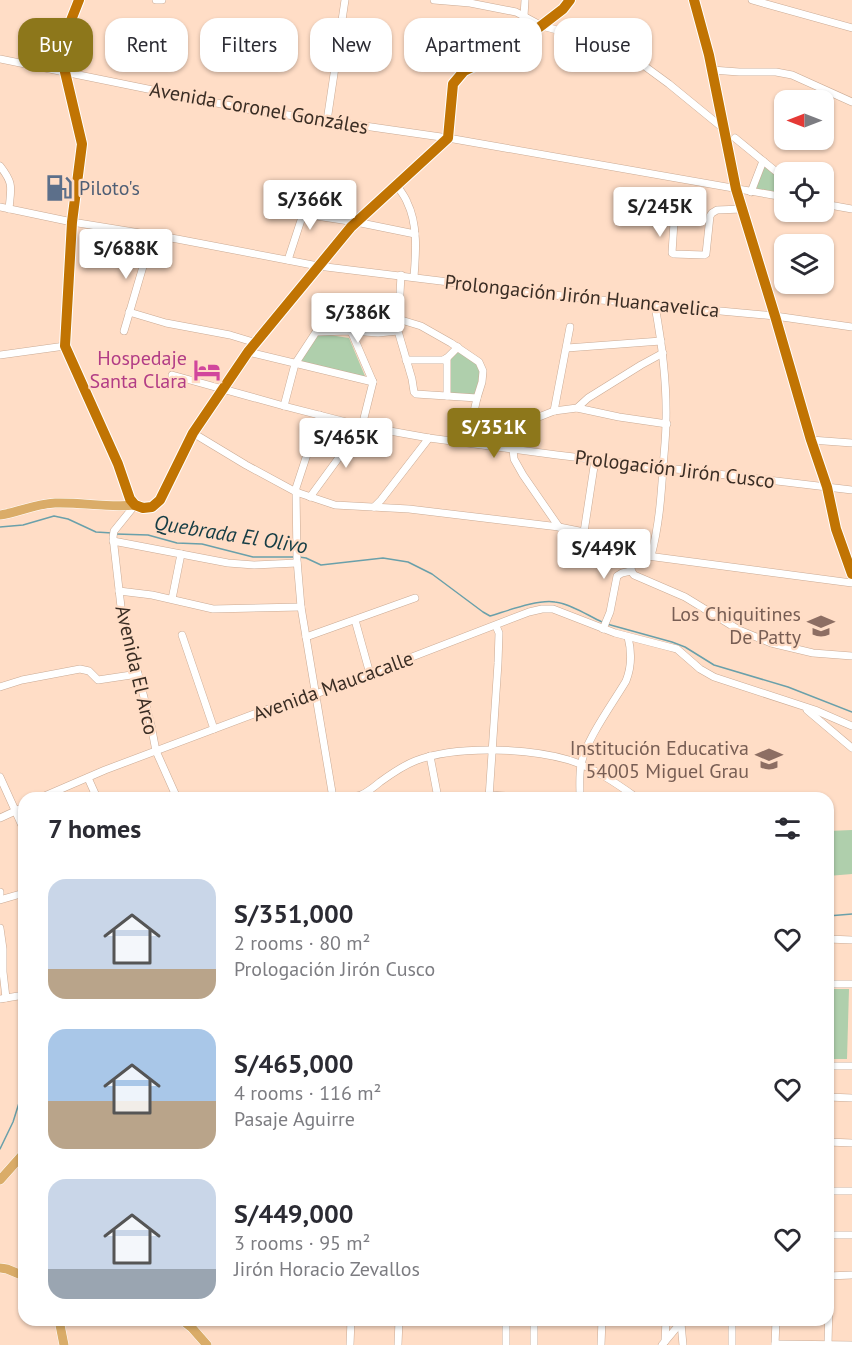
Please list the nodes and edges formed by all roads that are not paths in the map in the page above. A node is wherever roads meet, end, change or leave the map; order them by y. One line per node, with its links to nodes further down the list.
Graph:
1 (79, 0): 11 (highway)
2 (156, 0): 3 (street)
3 (162, 0)
4 (345, 0): 21 (street)
5 (434, 0): 10 (street)
6 (525, 0): 10 (street)
7 (570, 0): 13 (highway)
8 (694, 0): 17 (highway)
9 (752, 0): 14 (street)
10 (524, 16): 12 (street)
11 (72, 18)
12 (528, 18)
13 (542, 26): 22 (street)
14 (852, 28)
15 (0, 59): 16 (street, Avenida Coronel Gonzáles)
16 (18, 63)
17 (712, 70): 20 (street); 22 (highway)
18 (65, 72): 21 (street, Avenida Coronel Gonzáles); 39 (highway)
19 (463, 72): 23 (highway)
20 (852, 102)
21 (327, 121): 23 (street, Avenida Coronel Gonzáles)
22 (724, 129): 29 (highway)
23 (448, 138): 28 (highway); 29 (street, Avenida Coronel Gonzáles)
24 (735, 138): 25 (street)
25 (763, 161): 27 (street); 30 (street)
26 (0, 166): 35 (street)
27 (774, 170)
28 (397, 185): 40 (highway); 42 (street)
29 (736, 189): 30 (street, Avenida Coronel Gonzáles); 36 (highway)
30 (752, 192): 32 (street, Avenida Coronel Gonzáles)
31 (307, 195): 38 (street)
32 (774, 195)
33 (834, 206): 37 (street)
34 (0, 207): 35 (street, Prolongación Jirón Huancavelica)
35 (9, 209): 39 (street, Prolongación Jirón Huancavelica)
36 (742, 209): 41 (street); 50 (highway)
37 (852, 209)
38 (303, 214): 40 (street); 44 (street)
39 (72, 222): 43 (street, Prolongación Jirón Huancavelica); 59 (highway)
40 (356, 222): 42 (street); 45 (highway)
41 (674, 222)
42 (415, 234): 47 (street)
43 (152, 236): 44 (street, Prolongación Jirón Huancavelica); 49 (street)
44 (288, 260): 45 (street, Prolongación Jirón Huancavelica)
45 (318, 266): 46 (street, Prolongación Jirón Huancavelica); 58 (highway)
46 (401, 275): 47 (street, Prolongación Jirón Huancavelica); 51 (street)
47 (414, 277): 48 (street, Prolongación Jirón Huancavelica)
48 (655, 306): 50 (street, Prolongación Jirón Huancavelica); 57 (street)
49 (129, 312): 54 (street); 58 (street)
50 (775, 316): 53 (street, Prolongación Jirón Huancavelica); 81 (highway)
51 (398, 319): 56 (street); 60 (street)
52 (570, 327): 61 (street)
53 (852, 327)
54 (124, 331)
55 (351, 332): 56 (street); 67 (street); 69 (street)
56 (398, 332): 66 (street)
57 (661, 341): 61 (street); 63 (street)
58 (256, 343): 62 (highway)
59 (65, 346): 64 (street); 92 (highway)
60 (458, 347): 65 (street); 72 (street)
61 (567, 348): 75 (street)
62 (248, 352): 67 (street); 70 (highway)
63 (663, 353): 74 (street); 77 (street)
64 (0, 355)
65 (447, 358): 66 (street); 71 (street)
66 (406, 360): 71 (street)
67 (295, 364): 69 (street); 73 (street)
68 (172, 375): 70 (street, Prologación Jirón Cusco)
69 (373, 382): 78 (street)
70 (223, 389): 73 (street, Prologación Jirón Cusco); 79 (highway)
71 (447, 396): 72 (street)
72 (477, 398): 82 (street)
73 (284, 406): 76 (street, Prologación Jirón Cusco)
74 (577, 408): 75 (street); 77 (street)
75 (554, 411): 84 (street)
76 (320, 415): 78 (street, Prologación Jirón Cusco); 90 (street)
77 (667, 424): 87 (street)
78 (363, 426): 80 (street, Prologación Jirón Cusco); 91 (street)
79 (193, 433): 90 (street); 92 (highway)
80 (429, 438): 82 (street, Prologación Jirón Cusco); 93 (street)
81 (811, 440): 83 (street); 88 (highway)
82 (467, 443): 84 (street, Prologación Jirón Cusco)
83 (852, 443)
84 (493, 447): 85 (street, Prologación Jirón Cusco)
85 (513, 449): 86 (street, Prologación Jirón Cusco); 95 (street)
86 (595, 460): 87 (street, Prologación Jirón Cusco); 96 (street)
87 (663, 468): 88 (street, Prologación Jirón Cusco); 100 (street)
88 (827, 487): 89 (street, Prologación Jirón Cusco); 103 (highway)
89 (852, 490)
90 (296, 492): 91 (street); 101 (street)
91 (310, 497): 93 (street)
92 (135, 505): 94 (main road); 97 (street)
93 (374, 507): 95 (street)
94 (0, 515)
95 (559, 527): 96 (street)
96 (584, 532): 99 (street)
97 (113, 536): 98 (street); 105 (street, Avenida El Arco)
98 (181, 554): 101 (street); 107 (street)
99 (640, 555): 100 (street); 102 (street)
100 (651, 555): 104 (street)
101 (297, 558): 108 (street)
102 (631, 572): 110 (street); 115 (street)
103 (852, 574)
104 (852, 583)
105 (119, 591): 107 (street); 116 (street, Avenida El Arco)
106 (415, 598): 109 (street)
107 (172, 599): 108 (street)
108 (302, 607): 113 (street)
109 (355, 620): 113 (street); 117 (street)
110 (604, 625): 111 (street, Avenida Maucacalle); 114 (street, Avenida Maucacalle)
111 (496, 626): 117 (street, Avenida Maucacalle); 125 (street)
112 (182, 635): 122 (street)
113 (306, 637): 119 (street)
114 (628, 637): 120 (street, Avenida Maucacalle); 127 (street)
115 (852, 656)
116 (138, 674): 118 (street); 124 (street, Avenida El Arco)
117 (370, 674): 119 (street, Avenida Maucacalle)
118 (0, 687)
119 (316, 694): 122 (street, Avenida Maucacalle); 133 (street)
120 (805, 708): 121 (street, Avenida Maucacalle); 123 (street)
121 (852, 726)
122 (214, 729): 124 (street, Avenida Maucacalle)
123 (852, 748)
124 (156, 751): 129 (street, Avenida Maucacalle); 132 (street, Avenida El Arco)
125 (492, 751): 126 (street); 127 (street); 136 (street)
126 (430, 756): 134 (street); 135 (street)
127 (581, 765): 137 (street); 138 (street)
128 (0, 777): 140 (street)
129 (88, 778): 130 (street, Avenida Maucacalle); 131 (street)
130 (56, 792)
131 (94, 792)
132 (174, 792)
133 (332, 792)
134 (366, 792)
135 (437, 792)
136 (489, 792)
137 (580, 792)
138 (628, 792)
139 (18, 810): 140 (street)
140 (15, 811): 141 (street); 142 (street)
141 (18, 817)
142 (0, 818)
143 (18, 895): 144 (street)
144 (0, 900)
145 (0, 928): 148 (street)
146 (834, 939): 147 (street)
147 (852, 940)
148 (1, 949): 152 (street)
149 (834, 984): 150 (street)
150 (852, 984)
151 (18, 996): 152 (street)
152 (3, 999)
153 (852, 1065): 154 (street)
154 (834, 1066)
155 (834, 1097): 156 (street)
156 (852, 1098)
157 (834, 1142): 158 (street)
158 (852, 1143)
159 (18, 1160): 160 (main road)
160 (0, 1180)
161 (834, 1191): 162 (street)
162 (852, 1191)
163 (834, 1235): 164 (street)
164 (852, 1235)
165 (0, 1268): 166 (main road)
166 (18, 1274)
167 (834, 1275): 168 (street)
168 (852, 1275)
169 (60, 1326): 183 (main road)
170 (190, 1326): 184 (main road)
171 (351, 1326): 185 (street)
172 (399, 1326): 186 (street)
173 (506, 1326): 187 (street)
174 (534, 1326): 188 (street)
175 (602, 1326): 189 (street)
176 (665, 1326): 182 (street)
177 (678, 1326): 182 (street)
178 (682, 1326): 190 (street)
179 (732, 1326): 191 (street)
180 (776, 1326): 192 (street)
181 (828, 1326): 193 (street)
182 (663, 1343)
183 (64, 1345)
184 (207, 1345)
185 (350, 1345)
186 (398, 1345)
187 (506, 1345)
188 (534, 1345)
189 (601, 1345)
190 (683, 1345)
191 (732, 1345)
192 (775, 1345): 193 (street)
193 (828, 1345): 194 (street)
194 (852, 1345)

